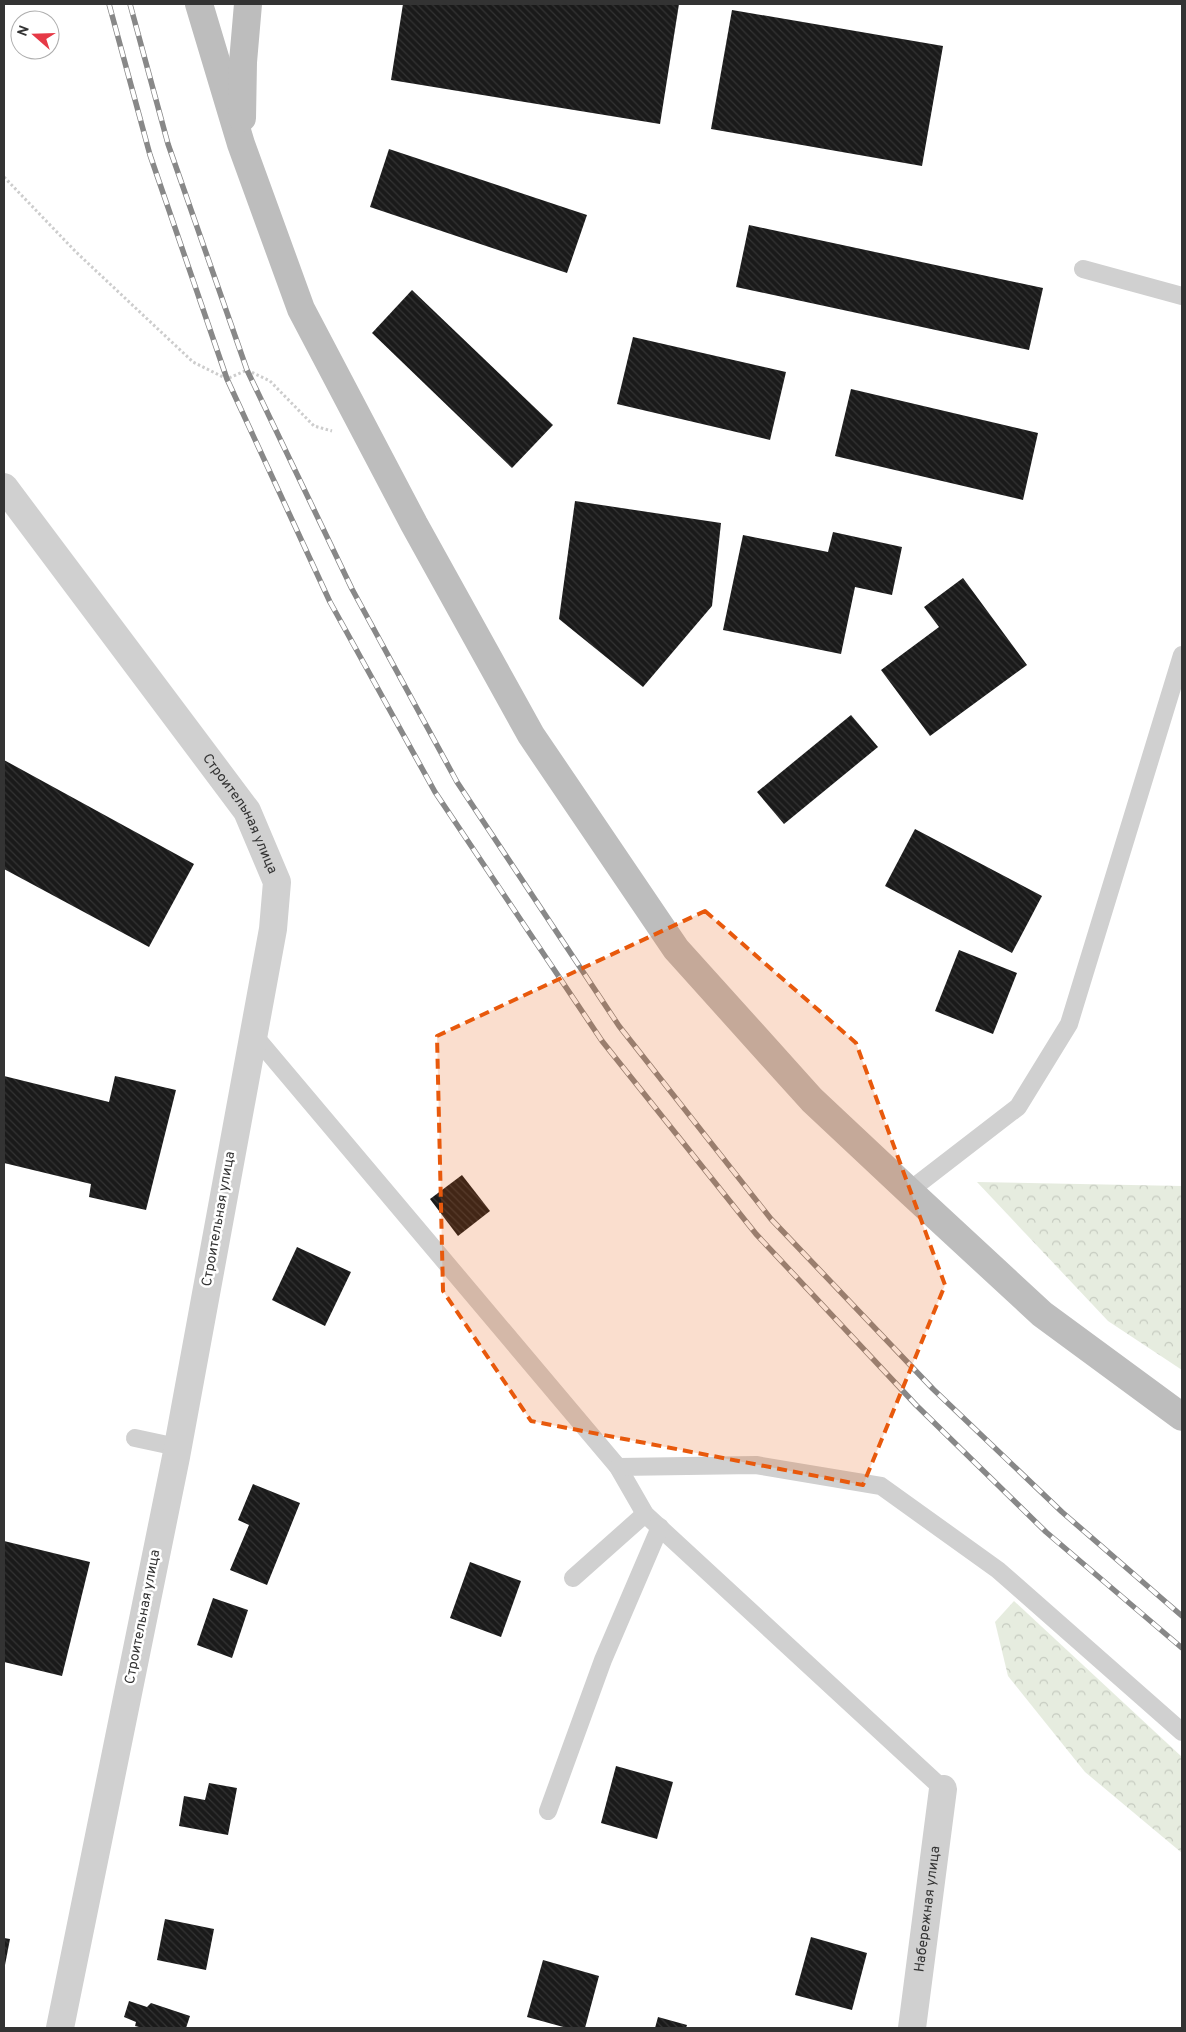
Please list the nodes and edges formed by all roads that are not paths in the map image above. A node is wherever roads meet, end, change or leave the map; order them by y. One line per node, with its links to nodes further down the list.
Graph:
1 (199, 4): 3 (main road)
2 (248, 4): 3 (main road)
3 (241, 144): 9 (main road)
4 (1083, 269): 5 (lane)
5 (1182, 296)
6 (4, 487): 8 (street, Строительная улица)
7 (1182, 655): 9 (lane)
8 (253, 1034): 12 (street, Строительная улица); 13 (lane)
9 (909, 1191): 10 (main road)
10 (1182, 1417)
11 (135, 1438): 12 (lane)
12 (177, 1447): 20 (street, Строительная улица)
13 (618, 1467): 14 (lane); 17 (lane)
14 (645, 1514): 15 (lane); 16 (lane)
15 (660, 1527): 18 (lane); 19 (lane)
16 (573, 1578)
17 (1182, 1732)
18 (943, 1789): 21 (street, Набережная улица)
19 (548, 1811)
20 (60, 2028)
21 (912, 2028)

